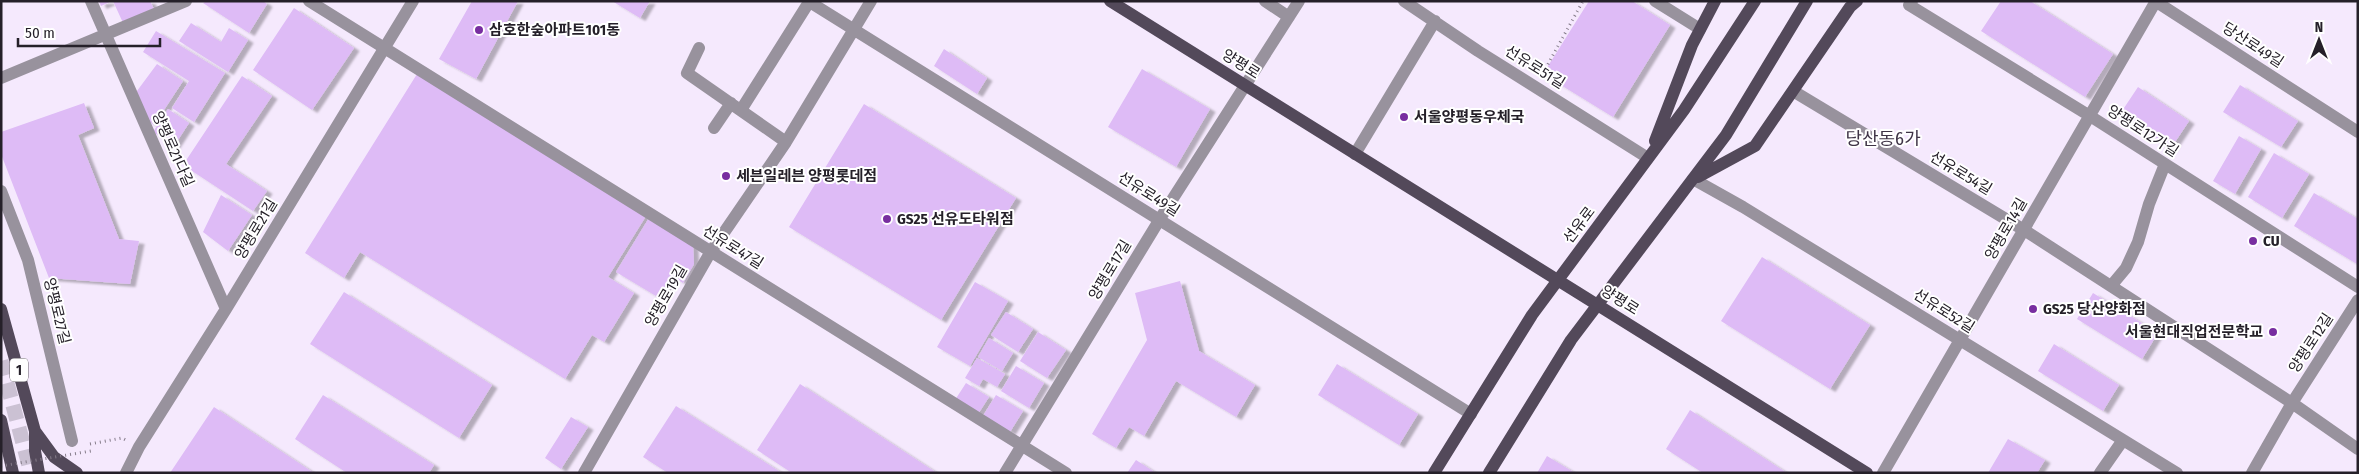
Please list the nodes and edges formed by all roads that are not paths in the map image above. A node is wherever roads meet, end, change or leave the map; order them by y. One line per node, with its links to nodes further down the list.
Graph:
1 (91, 1): 22 (street, 양평로21다길)
2 (186, 1): 22 (street)
3 (309, 1): 23 (street, 선유로47길)
4 (413, 1): 23 (street, 양평로21길)
5 (871, 1): 21 (street, 양평로19길)
6 (1110, 1): 26 (main road, 양평로)
7 (1265, 1): 18 (street)
8 (1299, 1): 18 (street, 양평로17길)
9 (1655, 1): 20 (street)
10 (1714, 1): 20 (main road)
11 (1755, 1): 34 (main road, 선유로)
12 (1807, 1): 36 (main road)
13 (1857, 1): 27 (main road)
14 (2156, 1): 29 (street, 양평로14길); 31 (street, 당산로49길)
15 (808, 2): 21 (street, 선유로49길); 28 (street, 선유로49길)
16 (1405, 2): 19 (street, 선유로51길)
17 (1910, 3): 29 (street, 양평로12가길)
18 (1288, 17): 26 (street, 양평로17길)
19 (1435, 21): 33 (street); 34 (street, 선유로51길)
20 (1700, 29): 34 (main road)
21 (854, 30): 32 (street, 양평로19길); 38 (street, 선유로49길)
22 (105, 34): 25 (street); 47 (street, 양평로21다길)
23 (384, 48): 40 (street, 선유로47길); 47 (street, 양평로21길)
24 (699, 48): 28 (street)
25 (1, 78)
26 (1244, 85): 33 (main road, 양평로); 38 (street, 양평로17길)
27 (1793, 91): 36 (main road); 39 (street, 선유로54길)
28 (736, 107): 30 (street); 32 (street)
29 (2090, 116): 35 (street, 양평로12가길); 39 (street, 양평로14길)
30 (714, 128)
31 (2358, 132)
32 (786, 142): 40 (street, 양평로19길)
33 (1355, 154): 41 (main road, 양평로)
34 (1648, 158): 41 (main road, 선유로)
35 (2165, 164): 42 (street); 43 (street, 양평로12가길)
36 (1693, 179): 45 (main road); 48 (street, 선유로52길)
37 (1, 191): 54 (street, 양평로27길)
38 (1160, 220): 50 (street, 선유로49길); 55 (street, 양평로17길)
39 (2024, 230): 42 (street, 선유로54길); 48 (street, 양평로14길)
40 (710, 253): 55 (street, 선유로47길); 61 (street, 양평로19길)
41 (1558, 280): 45 (main road, 양평로); 50 (main road, 선유로)
42 (2111, 286): 49 (street, 선유로54길)
43 (2358, 287)
44 (2358, 300): 49 (street, 양평로12길)
45 (1599, 306): 65 (main road); 66 (main road, 양평로)
46 (1, 309): 52 (main road, 1)
47 (226, 309): 60 (street, 양평로21길)
48 (1960, 340): 53 (street, 선유로52길); 67 (street, 양평로14길)
49 (2292, 403): 56 (street); 70 (street, 양평로12길)
50 (1471, 414): 64 (main road, 선유로)
51 (1, 420): 57 (main road)
52 (35, 431): 58 (main road, 1); 59 (main road)
53 (2123, 440): 68 (street); 69 (street, 선유로52길)
54 (72, 442)
55 (1022, 445): 62 (street, 양평로17길); 63 (street, 선유로47길)
56 (2358, 449)
57 (13, 473)
58 (39, 473)
59 (77, 473)
60 (126, 473)
61 (584, 473)
62 (1005, 473)
63 (1066, 473)
64 (1434, 473)
65 (1489, 473)
66 (1867, 473)
67 (1883, 473)
68 (2100, 473)
69 (2177, 473)
70 (2252, 473)

